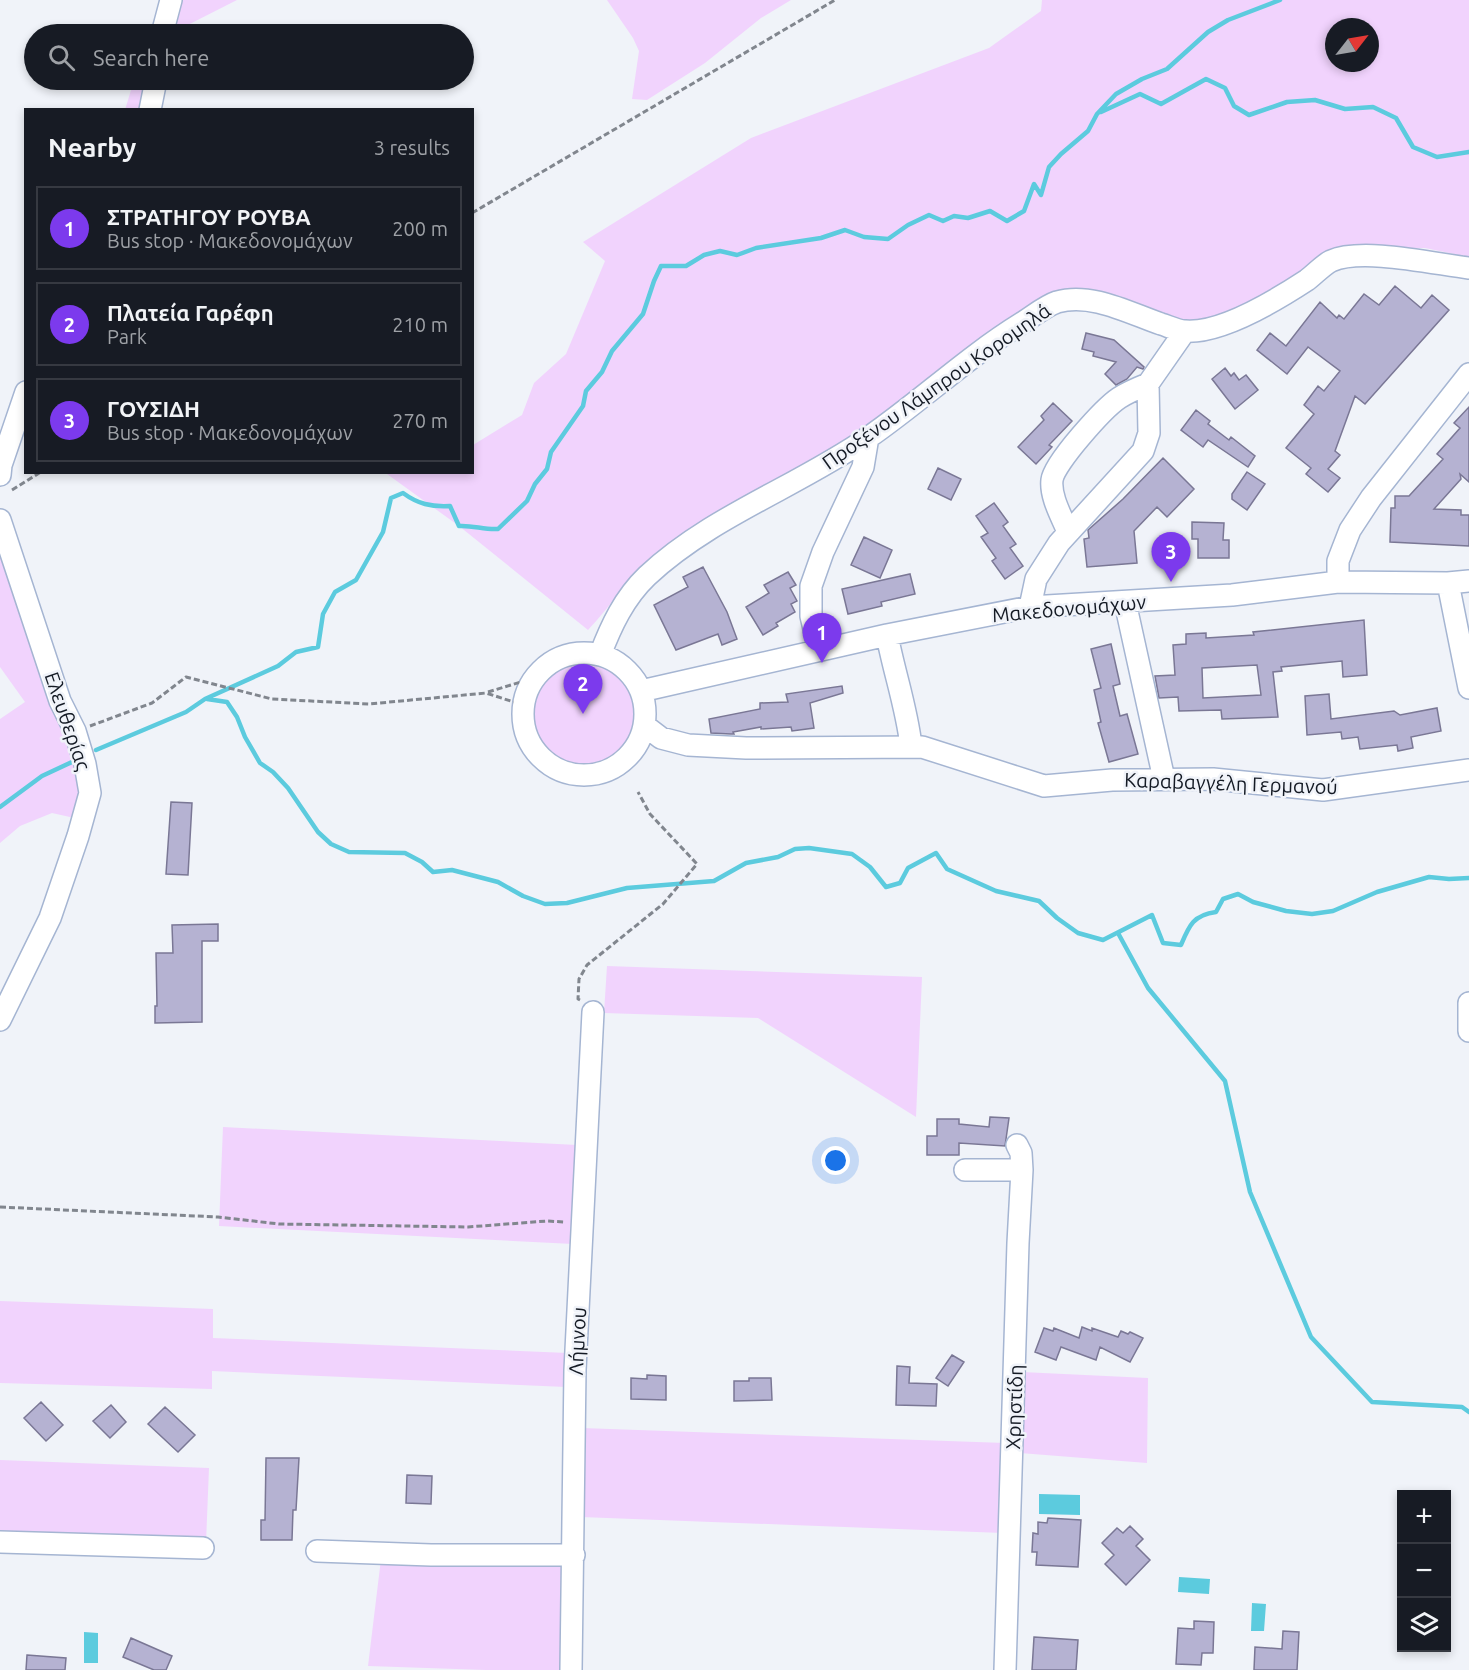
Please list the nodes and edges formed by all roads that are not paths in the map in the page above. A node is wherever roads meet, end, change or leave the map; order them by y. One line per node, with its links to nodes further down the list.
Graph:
1 (171, 0): 2 (street)
2 (165, 24)
3 (154, 90): 4 (street)
4 (150, 108)
5 (1469, 268): 6 (street, Προξένου Λάμπρου Κορομηλά)
6 (1185, 331): 8 (street); 10 (street, Προξένου Λάμπρου Κορομηλά)
7 (1469, 374): 14 (street)
8 (1148, 384): 13 (street); 13 (street)
9 (24, 398): 11 (street)
10 (868, 437): 19 (street); 20 (street, Προξένου Λάμπρου Κορομηλά)
11 (5, 483)
12 (0, 520): 29 (street, Ελευθερίας)
13 (1068, 532): 17 (street)
14 (1338, 582): 15 (street, Μακεδονομάχων); 16 (street, Μακεδονομάχων)
15 (1459, 582): 21 (street)
16 (1125, 602): 17 (street, Μακεδονομάχων); 26 (street)
17 (1030, 607): 18 (street, Μακεδονομάχων)
18 (887, 635): 19 (street, Μακεδονομάχων); 24 (street)
19 (819, 650): 22 (street, Μακεδονομάχων)
20 (600, 655): 22 (street); 23 (street)
21 (1469, 688)
22 (641, 691): 23 (street)
23 (644, 725): 24 (street, Καραβαγγέλη Γερμανού)
24 (911, 746): 26 (street, Καραβαγγέλη Γερμανού)
25 (1469, 770): 26 (street, Καραβαγγέλη Γερμανού)
26 (1164, 779)
27 (1469, 1003): 30 (street)
28 (593, 1012): 37 (street, Λήμνου)
29 (0, 1020)
30 (1469, 1031)
31 (1017, 1145): 33 (street, Χρηστίδη)
32 (965, 1170): 33 (street)
33 (1022, 1170): 39 (street, Χρηστίδη)
34 (0, 1542): 35 (street)
35 (203, 1548)
36 (317, 1551): 37 (street)
37 (574, 1555): 38 (street, Λήμνου)
38 (571, 1670)
39 (1005, 1670)

